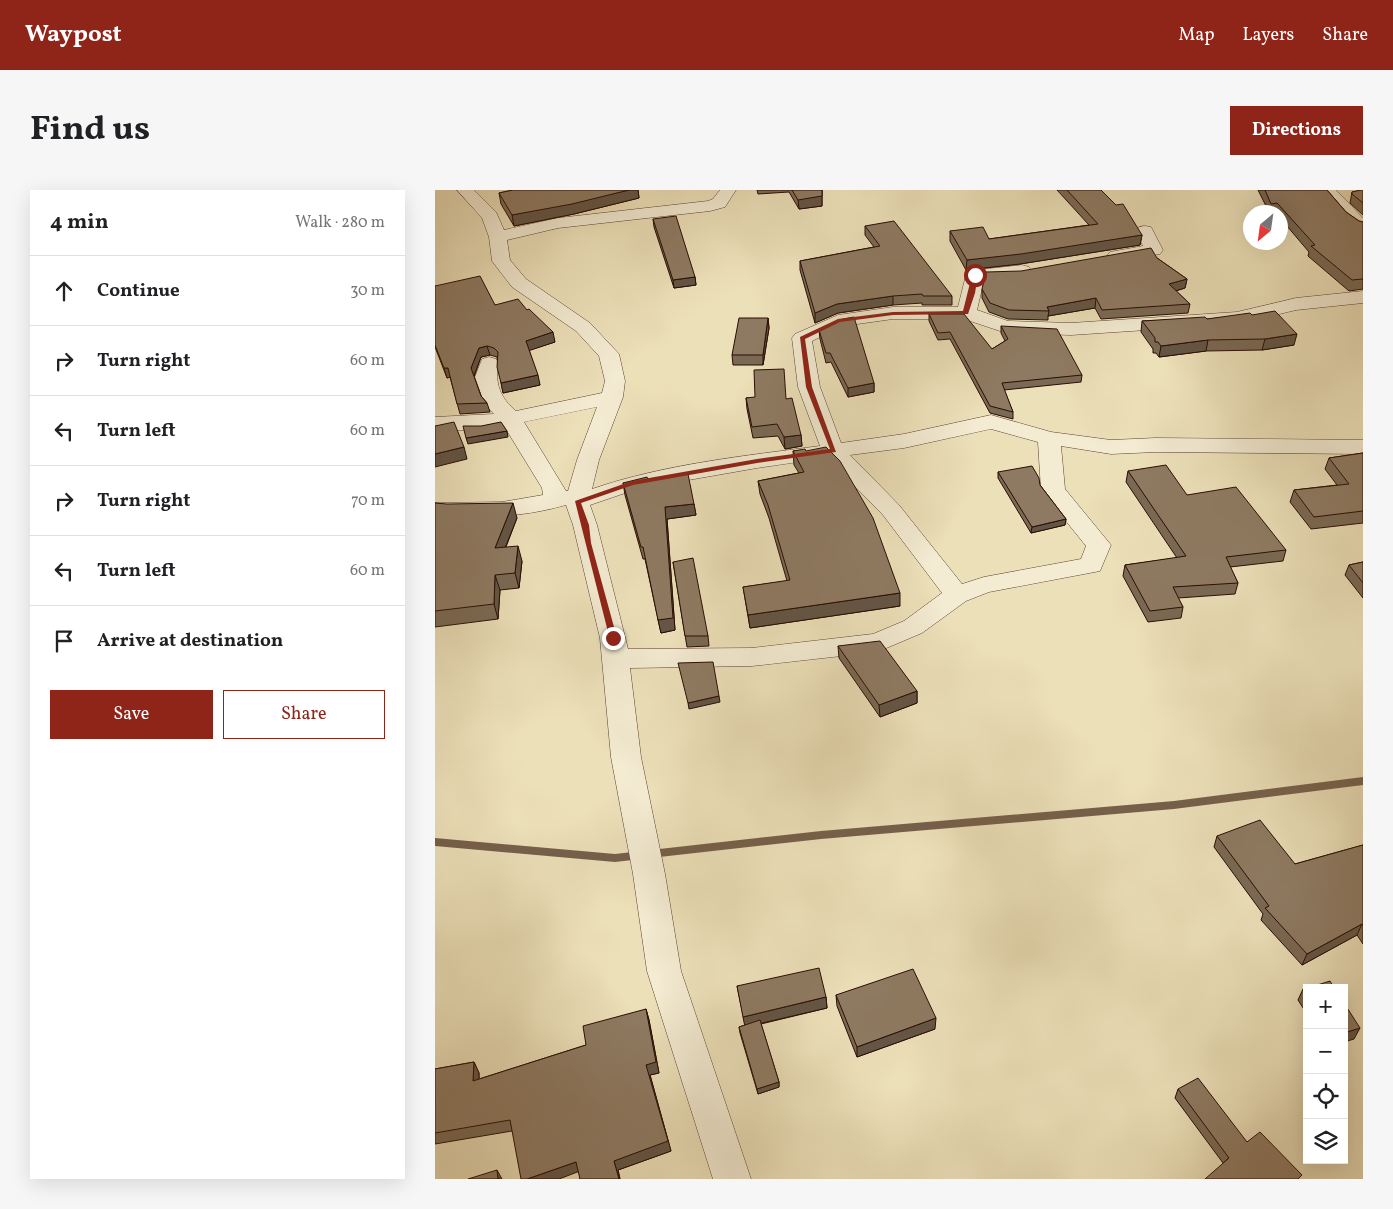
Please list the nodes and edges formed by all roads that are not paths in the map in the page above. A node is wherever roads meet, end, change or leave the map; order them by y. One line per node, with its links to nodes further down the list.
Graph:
1 (465, 190): 6 (street)
2 (728, 190): 6 (street)
3 (1327, 190): 4 (street)
4 (1363, 227)
5 (1145, 231): 7 (street)
6 (498, 237): 12 (street)
7 (1095, 259)
8 (1038, 268): 10 (street)
9 (1363, 297): 10 (street)
10 (966, 313): 17 (street)
11 (489, 363): 13 (street)
12 (612, 397): 13 (street); 18 (street)
13 (511, 417): 14 (street); 21 (street)
14 (435, 424)
15 (1049, 438): 16 (street); 17 (street); 23 (street)
16 (1363, 447)
17 (833, 451): 19 (street); 23 (street)
18 (588, 460): 19 (street); 20 (street)
19 (632, 483): 20 (street)
20 (578, 498): 21 (street); 24 (street)
21 (550, 503): 22 (street)
22 (435, 510)
23 (957, 595): 24 (street)
24 (615, 659): 25 (street)
25 (732, 1179)

